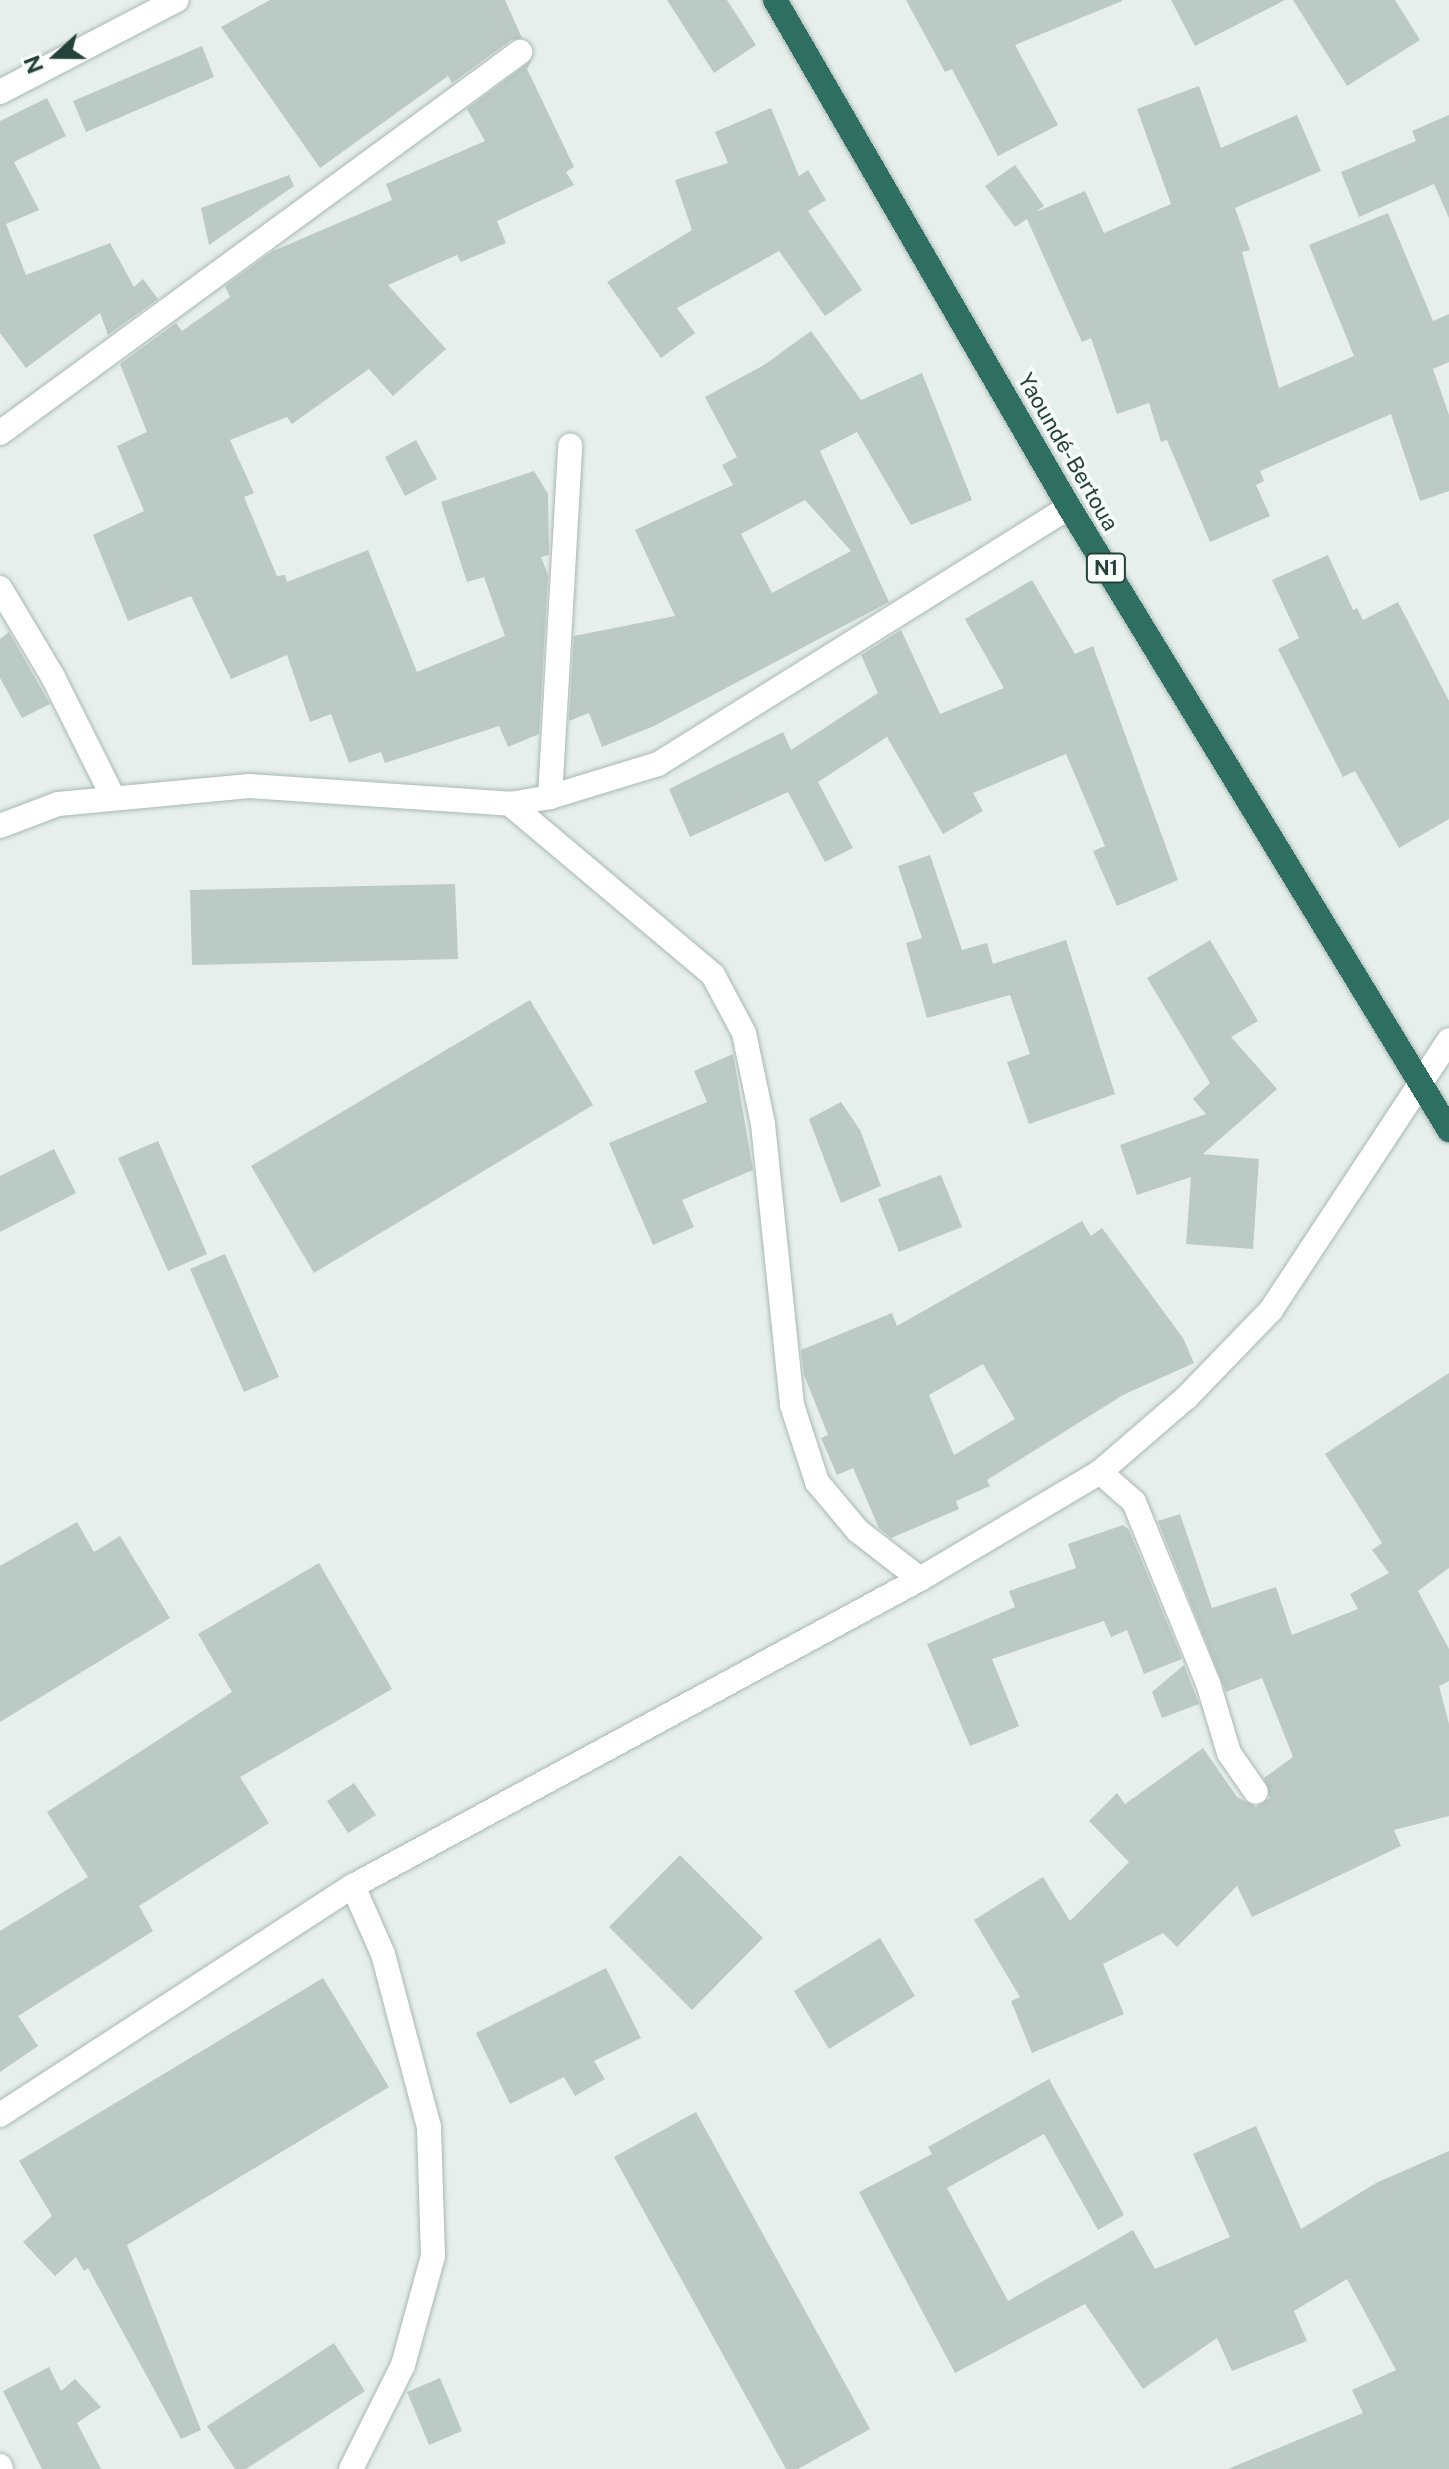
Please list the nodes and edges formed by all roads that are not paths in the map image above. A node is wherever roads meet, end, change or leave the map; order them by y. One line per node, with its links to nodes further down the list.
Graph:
1 (177, 0): 4 (street)
2 (775, 0): 7 (highway, Yaoundé-Bertoua / N1)
3 (520, 52): 5 (street)
4 (0, 92)
5 (0, 433)
6 (570, 446): 10 (street)
7 (1069, 507): 10 (street); 14 (highway, Yaoundé-Bertoua / N1)
8 (0, 588): 9 (street)
9 (112, 795): 11 (street); 12 (street)
10 (550, 797): 11 (street)
11 (510, 804): 17 (street)
12 (0, 826)
13 (1449, 1040): 14 (street)
14 (1419, 1079): 15 (highway, Yaoundé-Bertoua / N1); 16 (street)
15 (1449, 1130)
16 (1100, 1472): 17 (street); 18 (street)
17 (920, 1579): 19 (street)
18 (1256, 1792)
19 (353, 1886): 20 (street); 21 (street)
20 (0, 2115)
21 (351, 2469)

